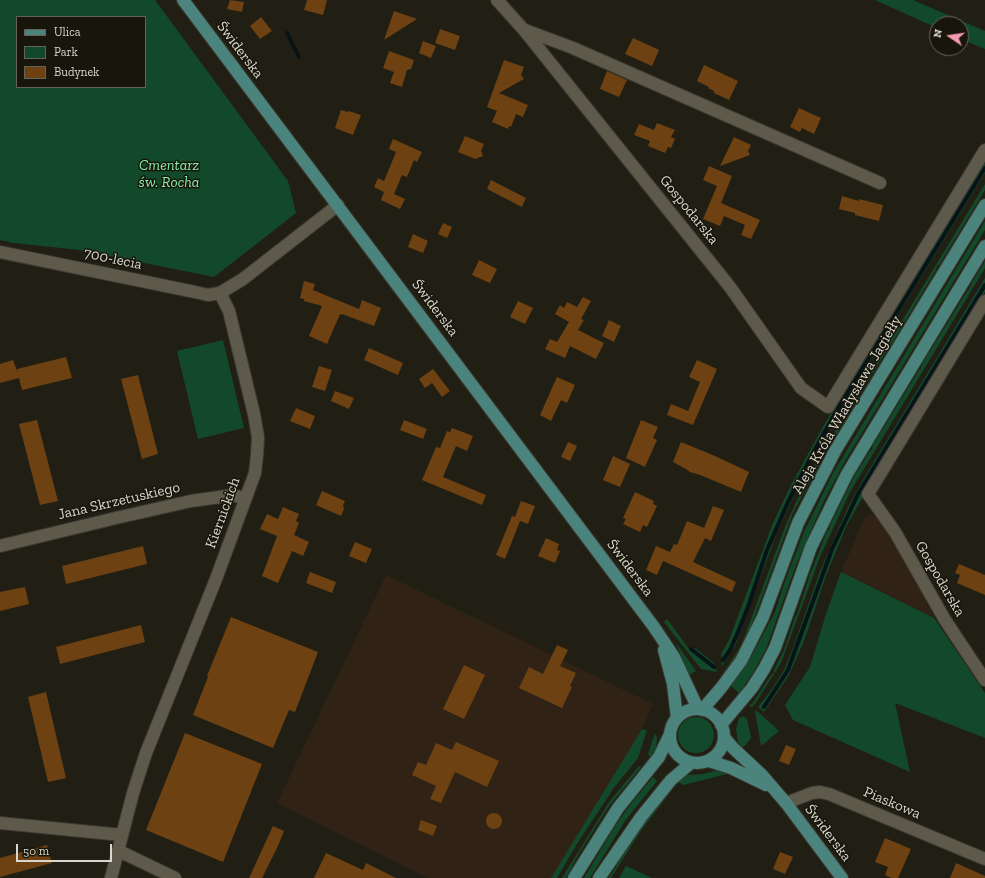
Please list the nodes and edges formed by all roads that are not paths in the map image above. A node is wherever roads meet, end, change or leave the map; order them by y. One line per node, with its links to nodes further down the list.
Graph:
1 (183, 0): 6 (main road, Świderska)
2 (497, 0): 3 (street, Gospodarska)
3 (524, 30): 4 (street, Gospodarska); 5 (street, Gospodarska)
4 (985, 150)
5 (880, 183)
6 (338, 205): 10 (street); 14 (main road, Świderska)
7 (985, 205): 16 (main road, Aleja Króla Władysława Jagiełły)
8 (985, 246): 18 (main road)
9 (0, 252): 10 (street, 700-lecia)
10 (220, 293): 12 (street, Kiernickich)
11 (985, 301): 15 (street, Gospodarska)
12 (245, 499): 13 (street, Jana Skrzetuskiego); 26 (street, Kiernickich)
13 (0, 546)
14 (660, 637): 16 (main road, Świderska); 17 (main road, Świderska)
15 (985, 680)
16 (700, 709): 17 (main road); 18 (main road)
17 (677, 718): 19 (main road)
18 (722, 725): 20 (main road)
19 (670, 734): 22 (main road); 31 (main road)
20 (724, 737): 21 (main road); 23 (main road, Świderska)
21 (709, 761): 22 (main road); 23 (main road, Świderska)
22 (691, 763): 32 (main road)
23 (773, 789): 24 (main road, Świderska)
24 (786, 803): 28 (street, Piaskowa); 33 (main road, Świderska)
25 (0, 823): 26 (street)
26 (122, 835): 27 (street, Kiernickich)
27 (119, 851): 29 (street, Kiernickich); 30 (street)
28 (985, 859)
29 (111, 878)
30 (175, 878)
31 (574, 878)
32 (599, 878)
33 (842, 878)

